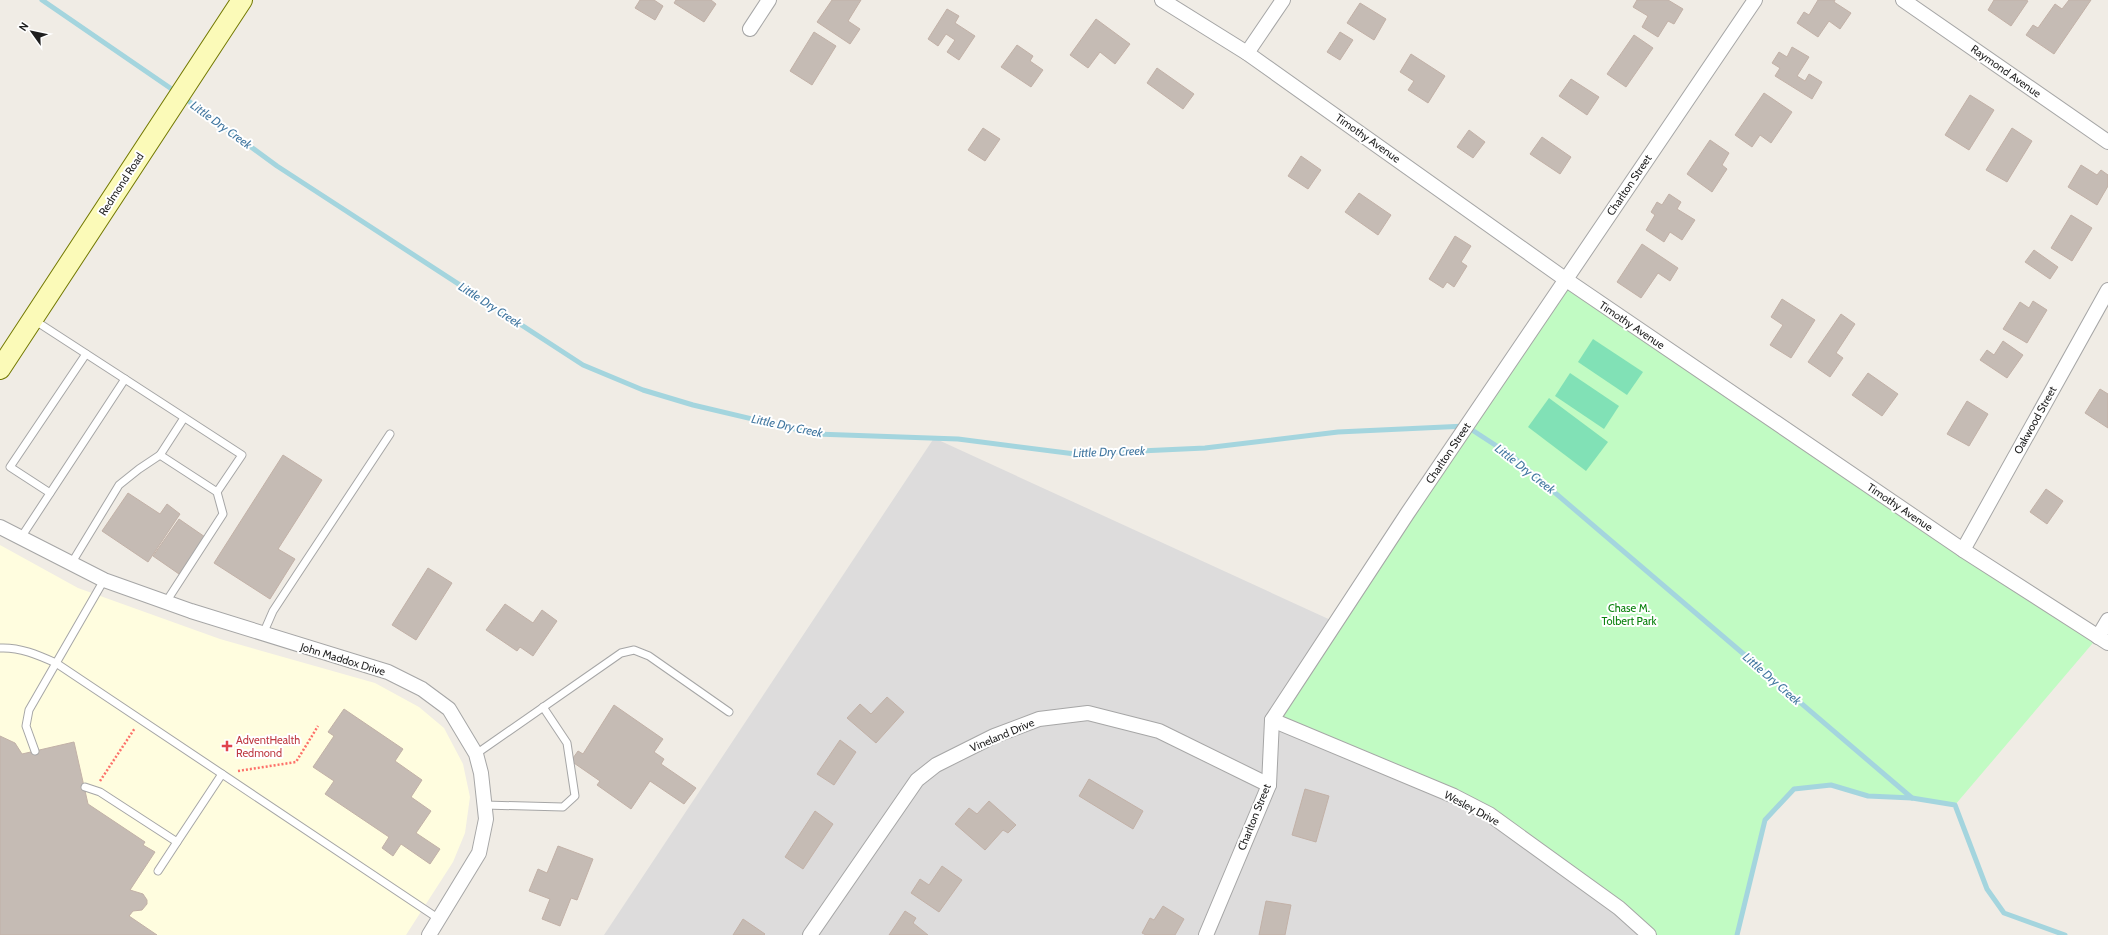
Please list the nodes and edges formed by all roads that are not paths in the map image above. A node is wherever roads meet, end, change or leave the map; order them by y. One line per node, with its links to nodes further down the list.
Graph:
1 (242, 0): 12 (street, Redmond Road)
2 (769, 0): 7 (street)
3 (1162, 0): 8 (street, Timothy Avenue)
4 (1283, 0): 8 (street)
5 (1755, 0): 10 (street, Charlton Street)
6 (1903, 0): 9 (street, Raymond Avenue)
7 (750, 29)
8 (1247, 53): 10 (street, Timothy Avenue)
9 (2108, 142)
10 (1565, 279): 23 (street, Timothy Avenue); 34 (street, Charlton Street)
11 (2108, 290): 23 (street, Oakwood Street)
12 (32, 319): 13 (lane); 14 (street, Redmond Road)
13 (86, 354): 15 (lane); 20 (lane)
14 (0, 369)
15 (125, 379): 16 (lane); 20 (lane)
16 (184, 418): 18 (lane); 19 (lane)
17 (390, 434): 28 (lane)
18 (160, 455): 19 (lane); 24 (lane)
19 (217, 492): 26 (lane)
20 (50, 493): 22 (lane)
21 (0, 527): 22 (street, John Maddox Drive)
22 (20, 539): 24 (street, John Maddox Drive)
23 (1963, 550): 29 (street, Timothy Avenue)
24 (71, 564): 25 (street, John Maddox Drive)
25 (104, 580): 26 (street, John Maddox Drive); 31 (lane)
26 (166, 602): 28 (street, John Maddox Drive)
27 (2108, 620): 29 (street)
28 (263, 634): 36 (street, John Maddox Drive)
29 (2103, 640)
30 (0, 648): 31 (lane)
31 (56, 663): 35 (lane); 37 (lane)
32 (543, 707): 33 (lane); 36 (lane); 40 (lane)
33 (729, 712)
34 (1272, 720): 38 (street, Charlton Street); 47 (street, Wesley Drive)
35 (35, 751)
36 (476, 754): 40 (street, John Maddox Drive)
37 (222, 774): 41 (lane); 43 (lane)
38 (1269, 785): 45 (street, Vineland Drive); 46 (street, Charlton Street)
39 (85, 787): 41 (lane)
40 (486, 805): 43 (street, John Maddox Drive)
41 (177, 842): 42 (lane)
42 (158, 871)
43 (439, 919): 44 (street, John Maddox Drive)
44 (429, 935)
45 (810, 935)
46 (1206, 935)
47 (1649, 935)

